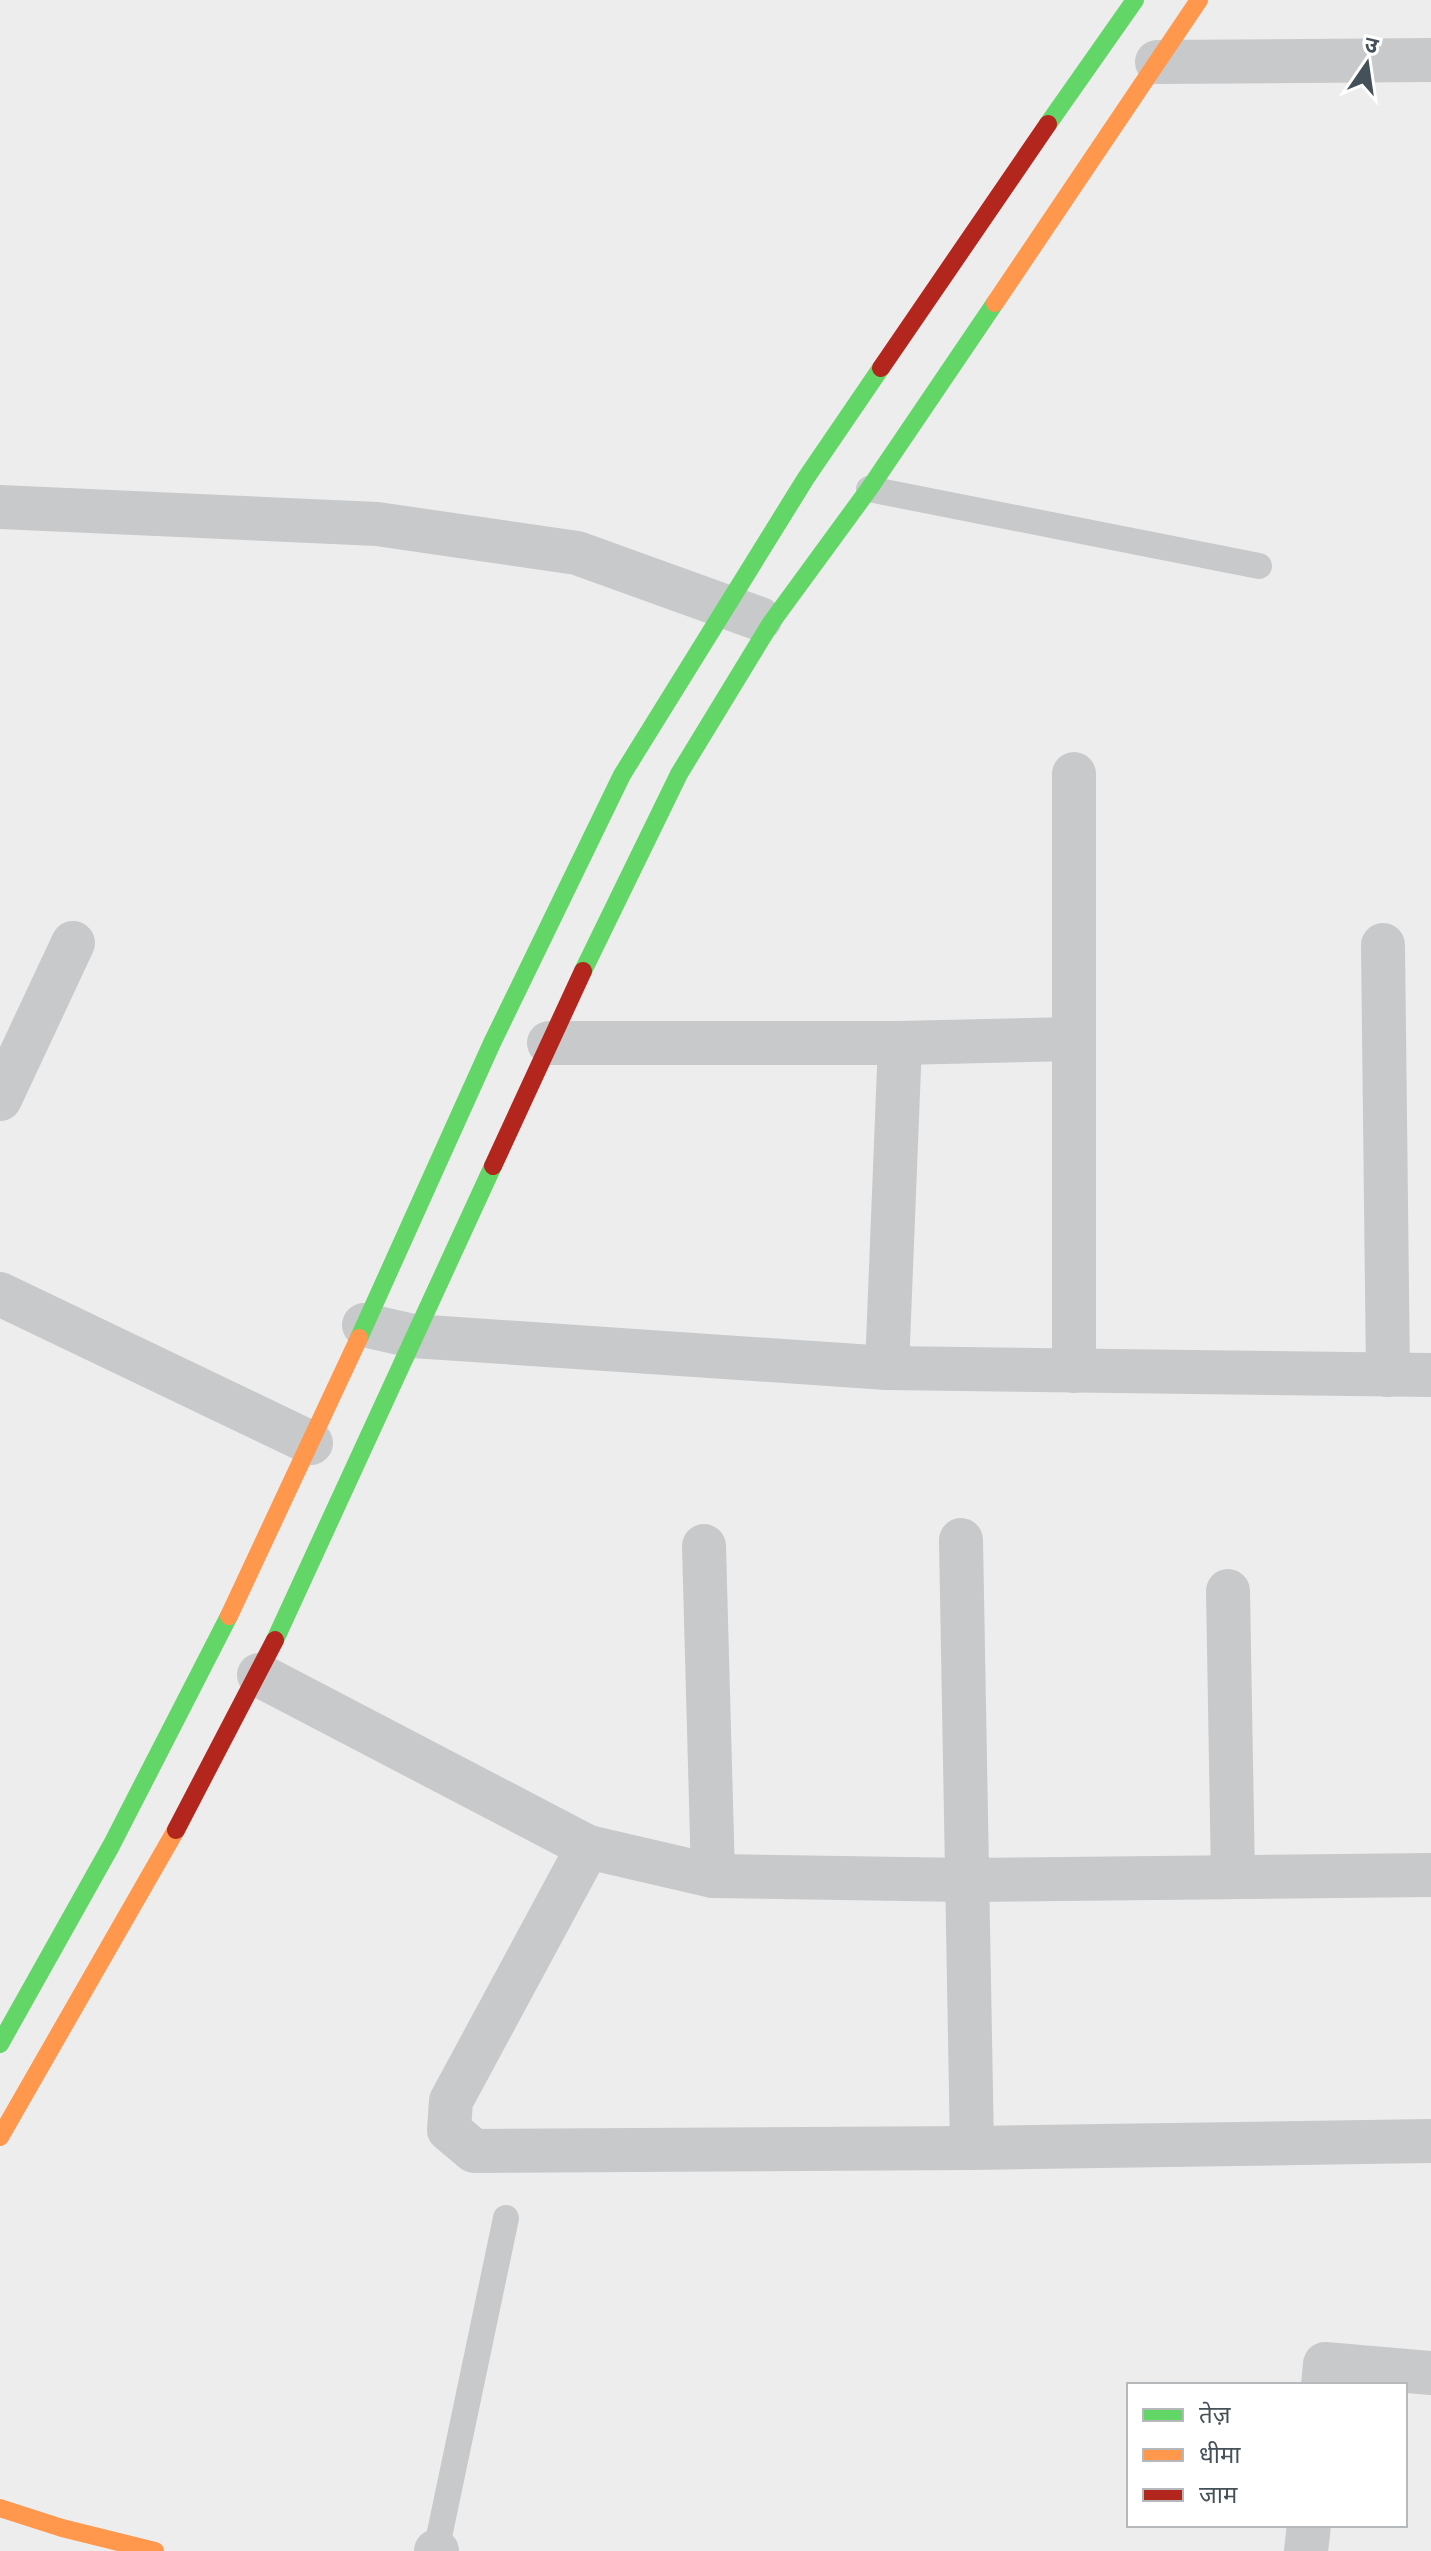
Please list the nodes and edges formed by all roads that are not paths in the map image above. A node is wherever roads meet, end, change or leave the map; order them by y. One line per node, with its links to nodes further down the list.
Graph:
1 (1135, 0): 8 (main road)
2 (1199, 0): 4 (main road)
3 (1431, 60): 4 (street)
4 (1157, 62): 5 (main road)
5 (869, 489): 7 (lane); 9 (main road)
6 (0, 507): 8 (street)
7 (1259, 566)
8 (725, 605): 9 (street); 18 (main road)
9 (771, 623): 14 (main road)
10 (1074, 774): 13 (street)
11 (73, 943): 16 (street)
12 (1383, 945): 22 (street)
13 (1073, 1039): 15 (street); 21 (street)
14 (549, 1043): 15 (street); 19 (main road)
15 (900, 1043): 20 (street)
16 (0, 1099)
17 (0, 1294): 24 (street)
18 (364, 1325): 19 (street); 24 (main road)
19 (413, 1336): 20 (street); 28 (main road)
20 (887, 1368): 21 (street)
21 (1074, 1371): 22 (street)
22 (1388, 1375): 23 (street)
23 (1431, 1375)
24 (311, 1443): 34 (main road)
25 (961, 1540): 33 (street)
26 (704, 1546): 31 (street)
27 (1228, 1591): 32 (street)
28 (259, 1675): 29 (street); 35 (main road)
29 (588, 1847): 31 (street); 37 (street)
30 (1431, 1875): 32 (street)
31 (713, 1876): 33 (street)
32 (1233, 1877): 33 (street)
33 (967, 1880): 37 (street)
34 (0, 2044)
35 (0, 2137)
36 (1431, 2141): 37 (street)
37 (972, 2148)
38 (506, 2218): 44 (lane)
39 (1431, 2373): 40 (street)
40 (1323, 2383)
41 (0, 2508): 43 (main road)
42 (1309, 2527): 45 (street)
43 (155, 2551)
44 (436, 2551)
45 (1306, 2551)

